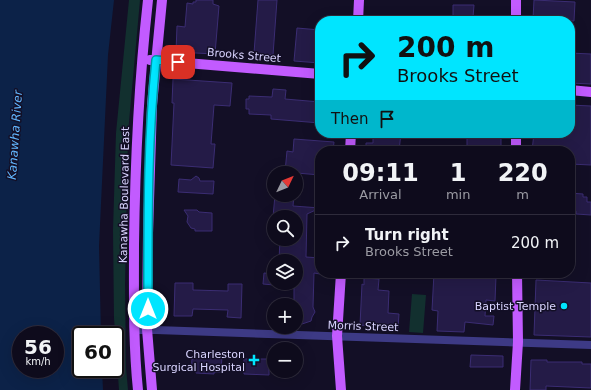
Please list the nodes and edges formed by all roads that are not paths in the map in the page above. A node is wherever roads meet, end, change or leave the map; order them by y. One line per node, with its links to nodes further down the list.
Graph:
1 (148, 0): 7 (main road, Kanawha Boulevard East)
2 (162, 0): 8 (main road)
3 (360, 0): 5 (main road)
4 (516, 0): 6 (main road)
5 (358, 16)
6 (516, 16)
7 (142, 59): 8 (main road, Brooks Street); 15 (main road, Kanawha Boulevard East)
8 (156, 60): 9 (main road, Brooks Street); 14 (main road)
9 (315, 74)
10 (575, 90): 11 (main road)
11 (591, 92)
12 (341, 278): 16 (main road)
13 (517, 278): 17 (main road)
14 (147, 329): 15 (street, Morris Street); 16 (street, Morris Street); 20 (main road)
15 (134, 330): 19 (main road, Kanawha Boulevard East)
16 (337, 336): 17 (street, Morris Street); 21 (main road)
17 (518, 342): 18 (street, Morris Street); 22 (main road)
18 (591, 345)
19 (138, 390)
20 (152, 390)
21 (341, 390)
22 (515, 390)

